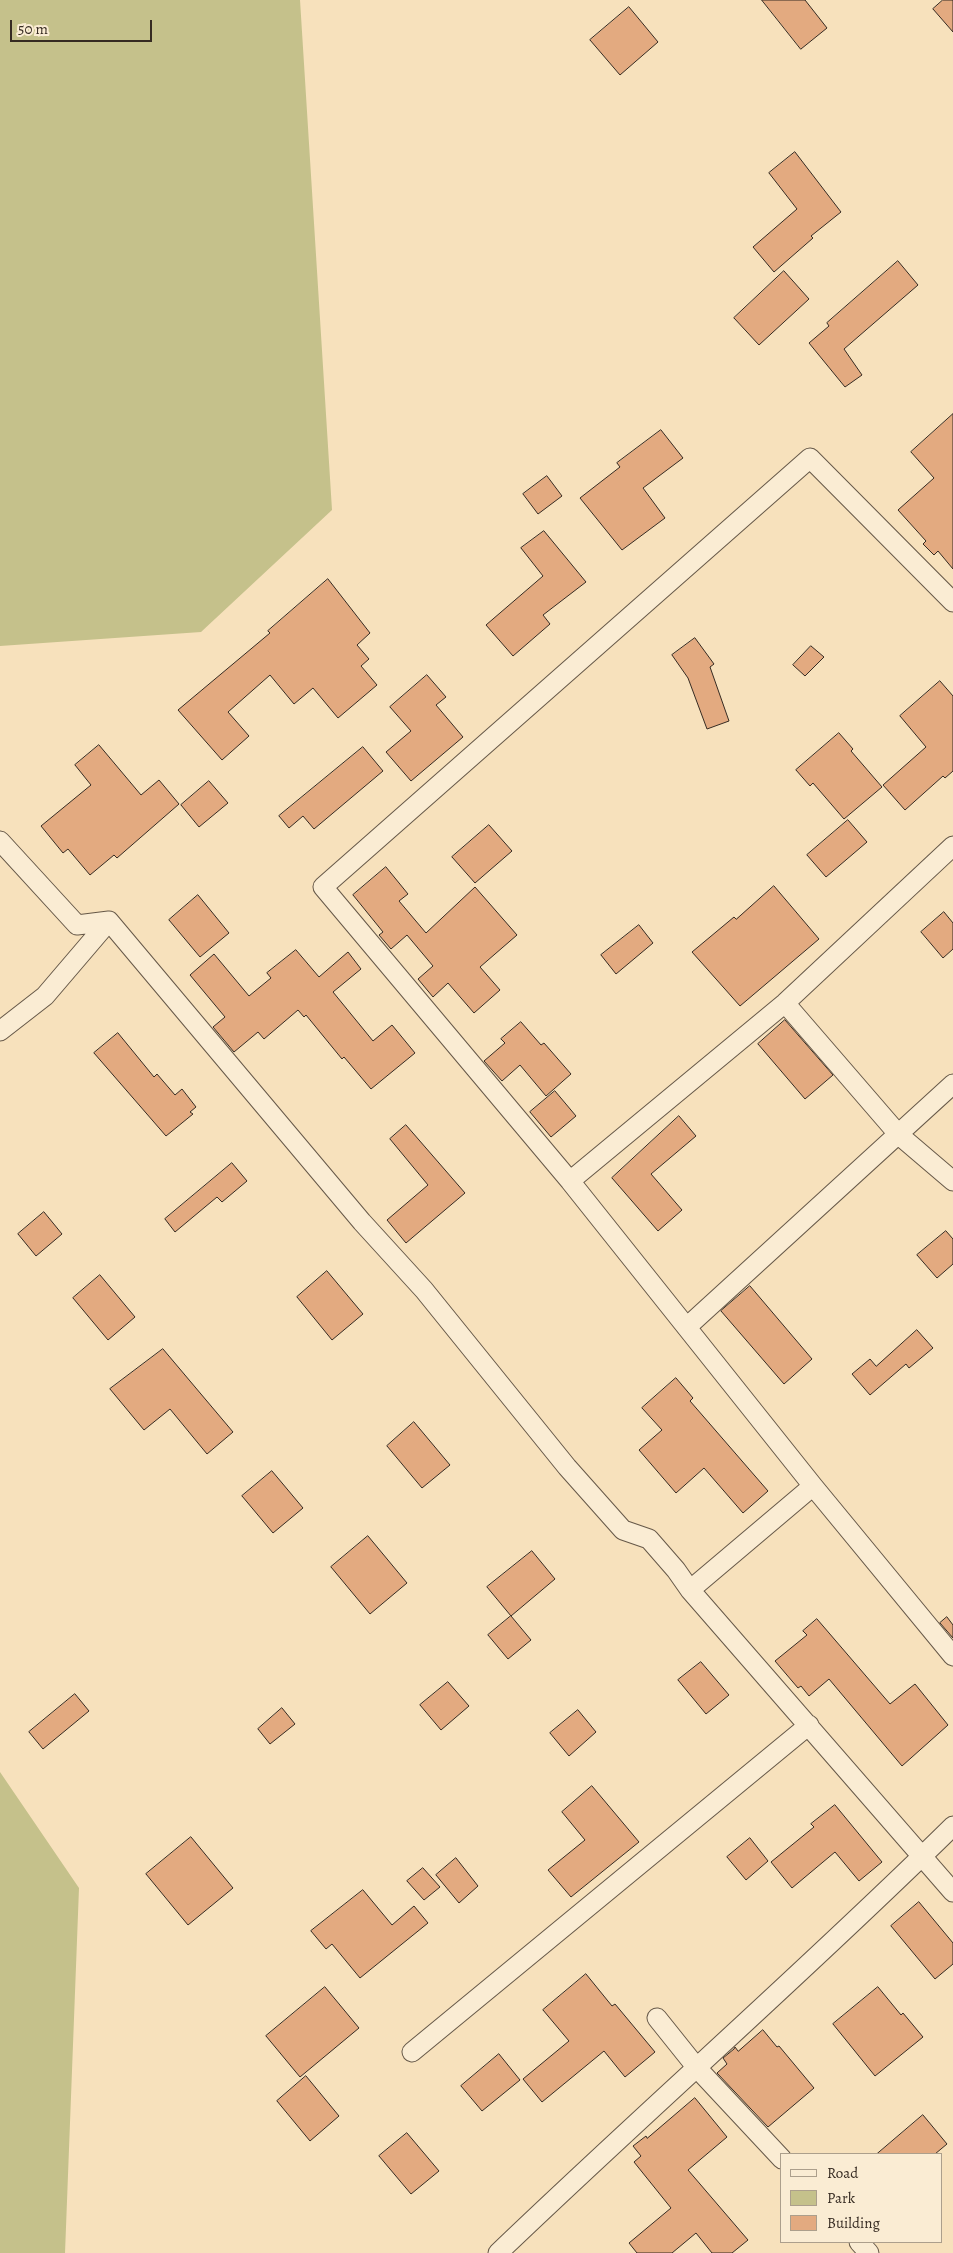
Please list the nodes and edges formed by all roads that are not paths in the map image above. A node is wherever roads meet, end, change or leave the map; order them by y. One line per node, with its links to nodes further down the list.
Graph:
1 (953, 602): 9 (street)
2 (0, 841): 4 (street)
3 (953, 846): 5 (street)
4 (109, 921): 6 (street); 13 (street)
5 (785, 1003): 8 (street); 9 (street)
6 (0, 1032)
7 (953, 1084): 8 (street)
8 (899, 1135): 10 (street); 11 (street)
9 (570, 1181): 11 (street)
10 (953, 1181)
11 (688, 1326): 12 (street)
12 (814, 1486): 13 (street); 14 (street)
13 (690, 1590): 15 (street)
14 (953, 1656)
15 (809, 1725): 17 (street); 20 (street)
16 (953, 1826): 17 (street)
17 (922, 1856): 18 (street); 21 (street)
18 (953, 1892)
19 (657, 2018): 21 (street)
20 (412, 2052)
21 (697, 2068): 22 (street); 24 (street)
22 (780, 2157)
23 (860, 2243): 25 (street)
24 (498, 2253)
25 (869, 2253)

